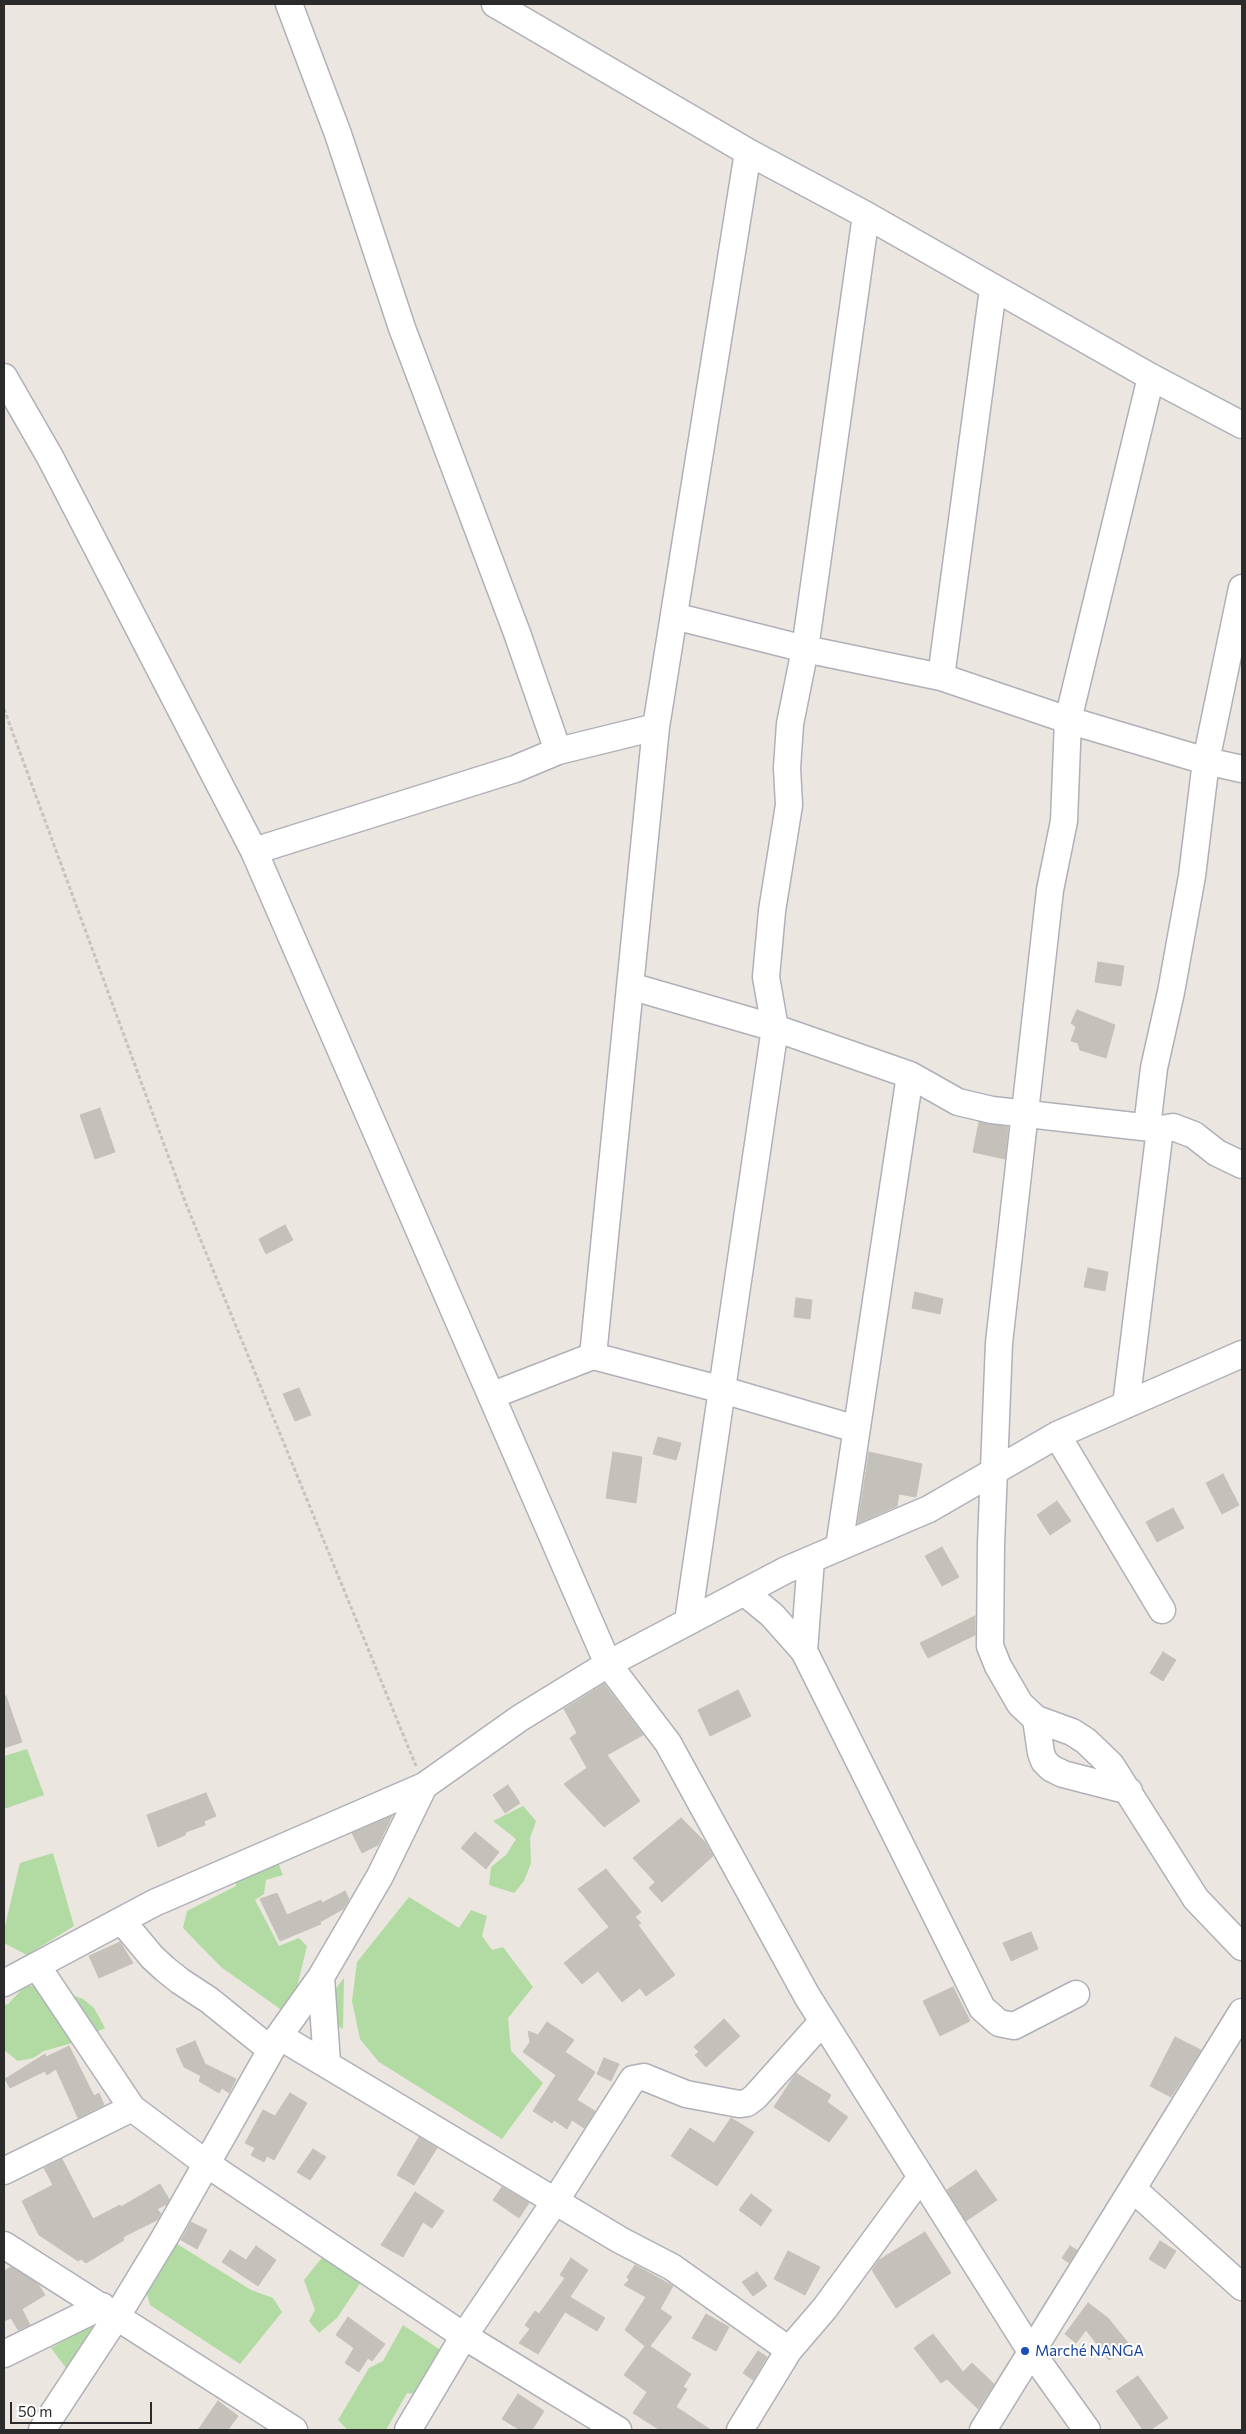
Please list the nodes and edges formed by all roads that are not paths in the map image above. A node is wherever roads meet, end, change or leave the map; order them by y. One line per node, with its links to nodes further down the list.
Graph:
1 (289, 4): 15 (street)
2 (495, 4): 3 (street)
3 (748, 152): 4 (street); 10 (street)
4 (866, 215): 5 (street); 11 (street)
5 (993, 289): 7 (street); 12 (street)
6 (4, 377): 18 (street)
7 (1151, 377): 8 (street); 13 (street)
8 (1242, 425)
9 (1242, 588): 16 (street)
10 (674, 616): 11 (street); 14 (street)
11 (805, 649): 12 (street); 20 (street)
12 (941, 677): 13 (street)
13 (1068, 720): 16 (street); 22 (street)
14 (656, 727): 15 (street); 19 (street)
15 (558, 750): 18 (street)
16 (1206, 762): 17 (street); 23 (street)
17 (1242, 769)
18 (254, 851): 28 (street)
19 (630, 986): 20 (street); 26 (street)
20 (775, 1028): 21 (street); 27 (street)
21 (910, 1075): 22 (street); 30 (street)
22 (1024, 1113): 23 (street); 32 (street)
23 (1153, 1128): 24 (street); 29 (street)
24 (1242, 1165)
25 (1242, 1354): 29 (street)
26 (593, 1356): 27 (street); 28 (street)
27 (723, 1390): 30 (street); 37 (street)
28 (493, 1395): 39 (street)
29 (1126, 1405): 31 (street)
30 (856, 1429): 33 (street)
31 (1057, 1435): 32 (street); 36 (street)
32 (995, 1469): 33 (street); 40 (street)
33 (839, 1548): 34 (street)
34 (811, 1560): 35 (street); 38 (street)
35 (744, 1592): 37 (street); 38 (street)
36 (1162, 1610)
37 (688, 1621): 39 (street)
38 (804, 1651): 48 (street)
39 (608, 1664): 41 (street); 50 (street)
40 (1036, 1719): 42 (street); 42 (street)
41 (424, 1786): 43 (street); 46 (street)
42 (1129, 1791): 44 (street)
43 (122, 1920): 45 (street); 51 (street)
44 (1242, 1947)
45 (37, 1966): 47 (street); 53 (street)
46 (321, 1977): 51 (street); 52 (street)
47 (4, 1983)
48 (1076, 1994)
49 (1242, 2012): 57 (street)
50 (823, 2022): 56 (street); 58 (street)
51 (275, 2043): 52 (street); 54 (street)
52 (326, 2063): 58 (street)
53 (132, 2108): 54 (street); 55 (street)
54 (207, 2164): 61 (street); 62 (street)
55 (4, 2171)
56 (921, 2177): 63 (street); 64 (street)
57 (1133, 2188): 60 (street); 64 (street)
58 (556, 2200): 62 (street); 63 (street)
59 (4, 2245): 61 (street)
60 (1242, 2287)
61 (109, 2311): 65 (street); 66 (street); 67 (street)
62 (464, 2336): 68 (street); 69 (street)
63 (789, 2350): 70 (street)
64 (1032, 2353): 71 (street); 72 (street)
65 (4, 2354)
66 (42, 2430)
67 (294, 2430)
68 (408, 2430)
69 (618, 2430)
70 (740, 2430)
71 (983, 2430)
72 (1087, 2430)

